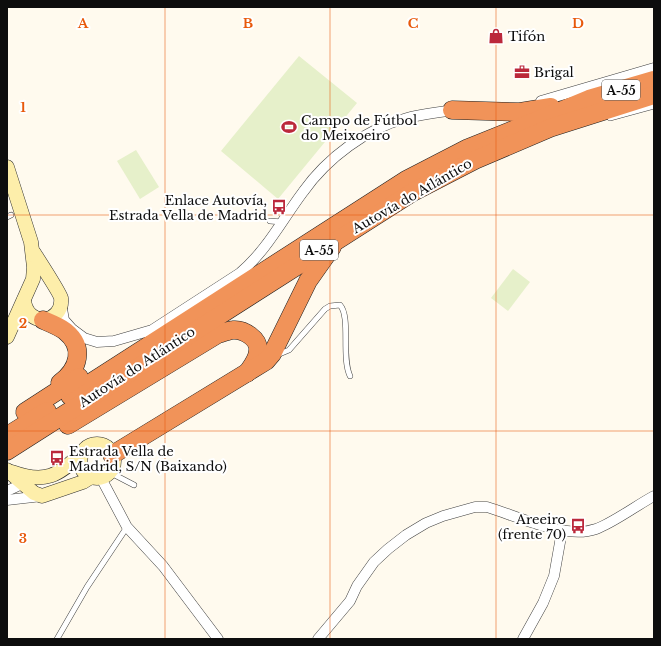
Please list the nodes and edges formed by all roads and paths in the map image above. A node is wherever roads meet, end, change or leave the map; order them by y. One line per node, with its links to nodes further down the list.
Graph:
1 (654, 68): 6 (street)
2 (654, 80): 4 (highway, Autovía do Atlántico / A-55)
3 (654, 95): 9 (highway, Autovía do Atlántico / A-55)
4 (589, 99): 6 (highway); 26 (highway, Autovía do Atlántico / A-55)
5 (654, 106): 7 (lane)
6 (452, 110): 12 (street)
7 (603, 120)
8 (588, 122): 9 (lane)
9 (550, 128): 13 (highway, Autovía do Atlántico / A-55)
10 (7, 167): 14 (main road)
11 (270, 221): 12 (lane)
12 (283, 222): 19 (street)
13 (363, 222): 21 (highway); 27 (highway, Autovía do Atlántico / A-55)
14 (33, 251): 15 (main road); 16 (main road)
15 (53, 285): 16 (main road); 17 (main road)
16 (26, 294): 18 (main road); 20 (main road)
17 (61, 303): 18 (main road); 19 (street)
18 (40, 320): 20 (main road); 24 (highway)
19 (152, 330): 24 (highway)
20 (8, 335)
21 (272, 354): 22 (highway); 23 (lane)
22 (246, 374): 29 (highway); 30 (highway)
23 (350, 376)
24 (39, 403): 25 (highway)
25 (7, 423)
26 (7, 436)
27 (7, 451)
28 (82, 453): 29 (main road); 31 (main road); 32 (main road)
29 (112, 455): 32 (main road)
30 (7, 467): 31 (main road); 33 (main road)
31 (64, 470): 33 (main road)
32 (100, 476): 34 (lane); 36 (main road); 39 (street)
33 (22, 484): 35 (street); 36 (main road)
34 (134, 486)
35 (7, 491)
36 (42, 496): 38 (street)
37 (654, 496): 40 (street)
38 (7, 500)
39 (127, 527): 41 (lane); 42 (street)
40 (562, 531): 43 (street); 44 (street)
41 (58, 639)
42 (218, 639)
43 (318, 639)
44 (523, 639)

